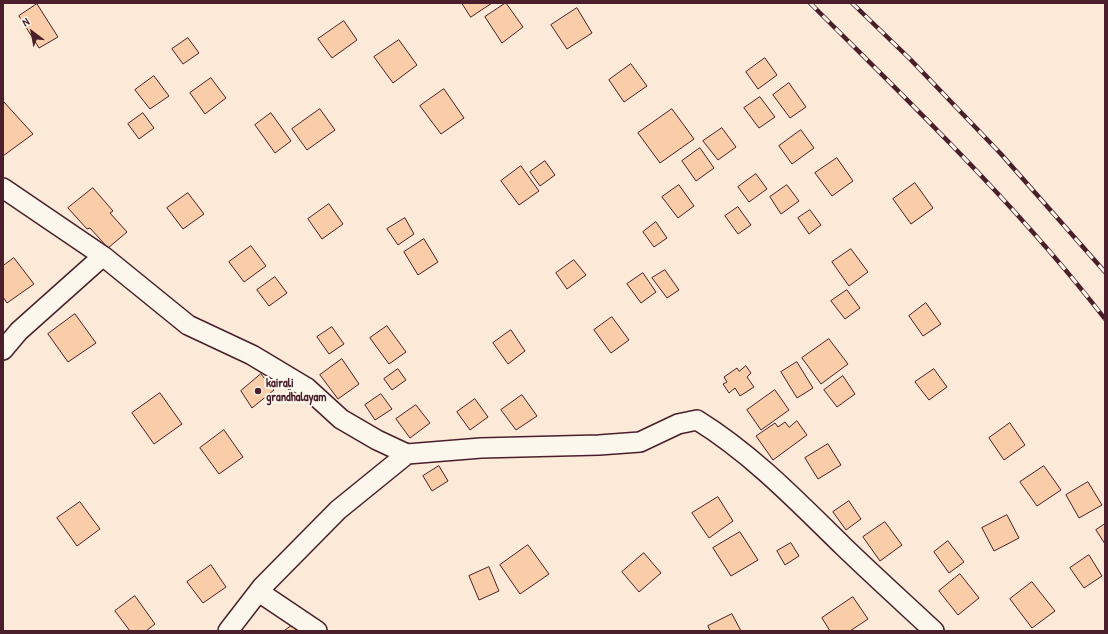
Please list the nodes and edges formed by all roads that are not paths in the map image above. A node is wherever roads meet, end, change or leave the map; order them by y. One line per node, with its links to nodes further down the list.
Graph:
1 (3, 188): 2 (street)
2 (103, 256): 3 (street); 4 (street)
3 (3, 350)
4 (408, 454): 5 (street); 8 (street)
5 (259, 592): 6 (street); 7 (street)
6 (228, 631)
7 (317, 631)
8 (934, 631)

